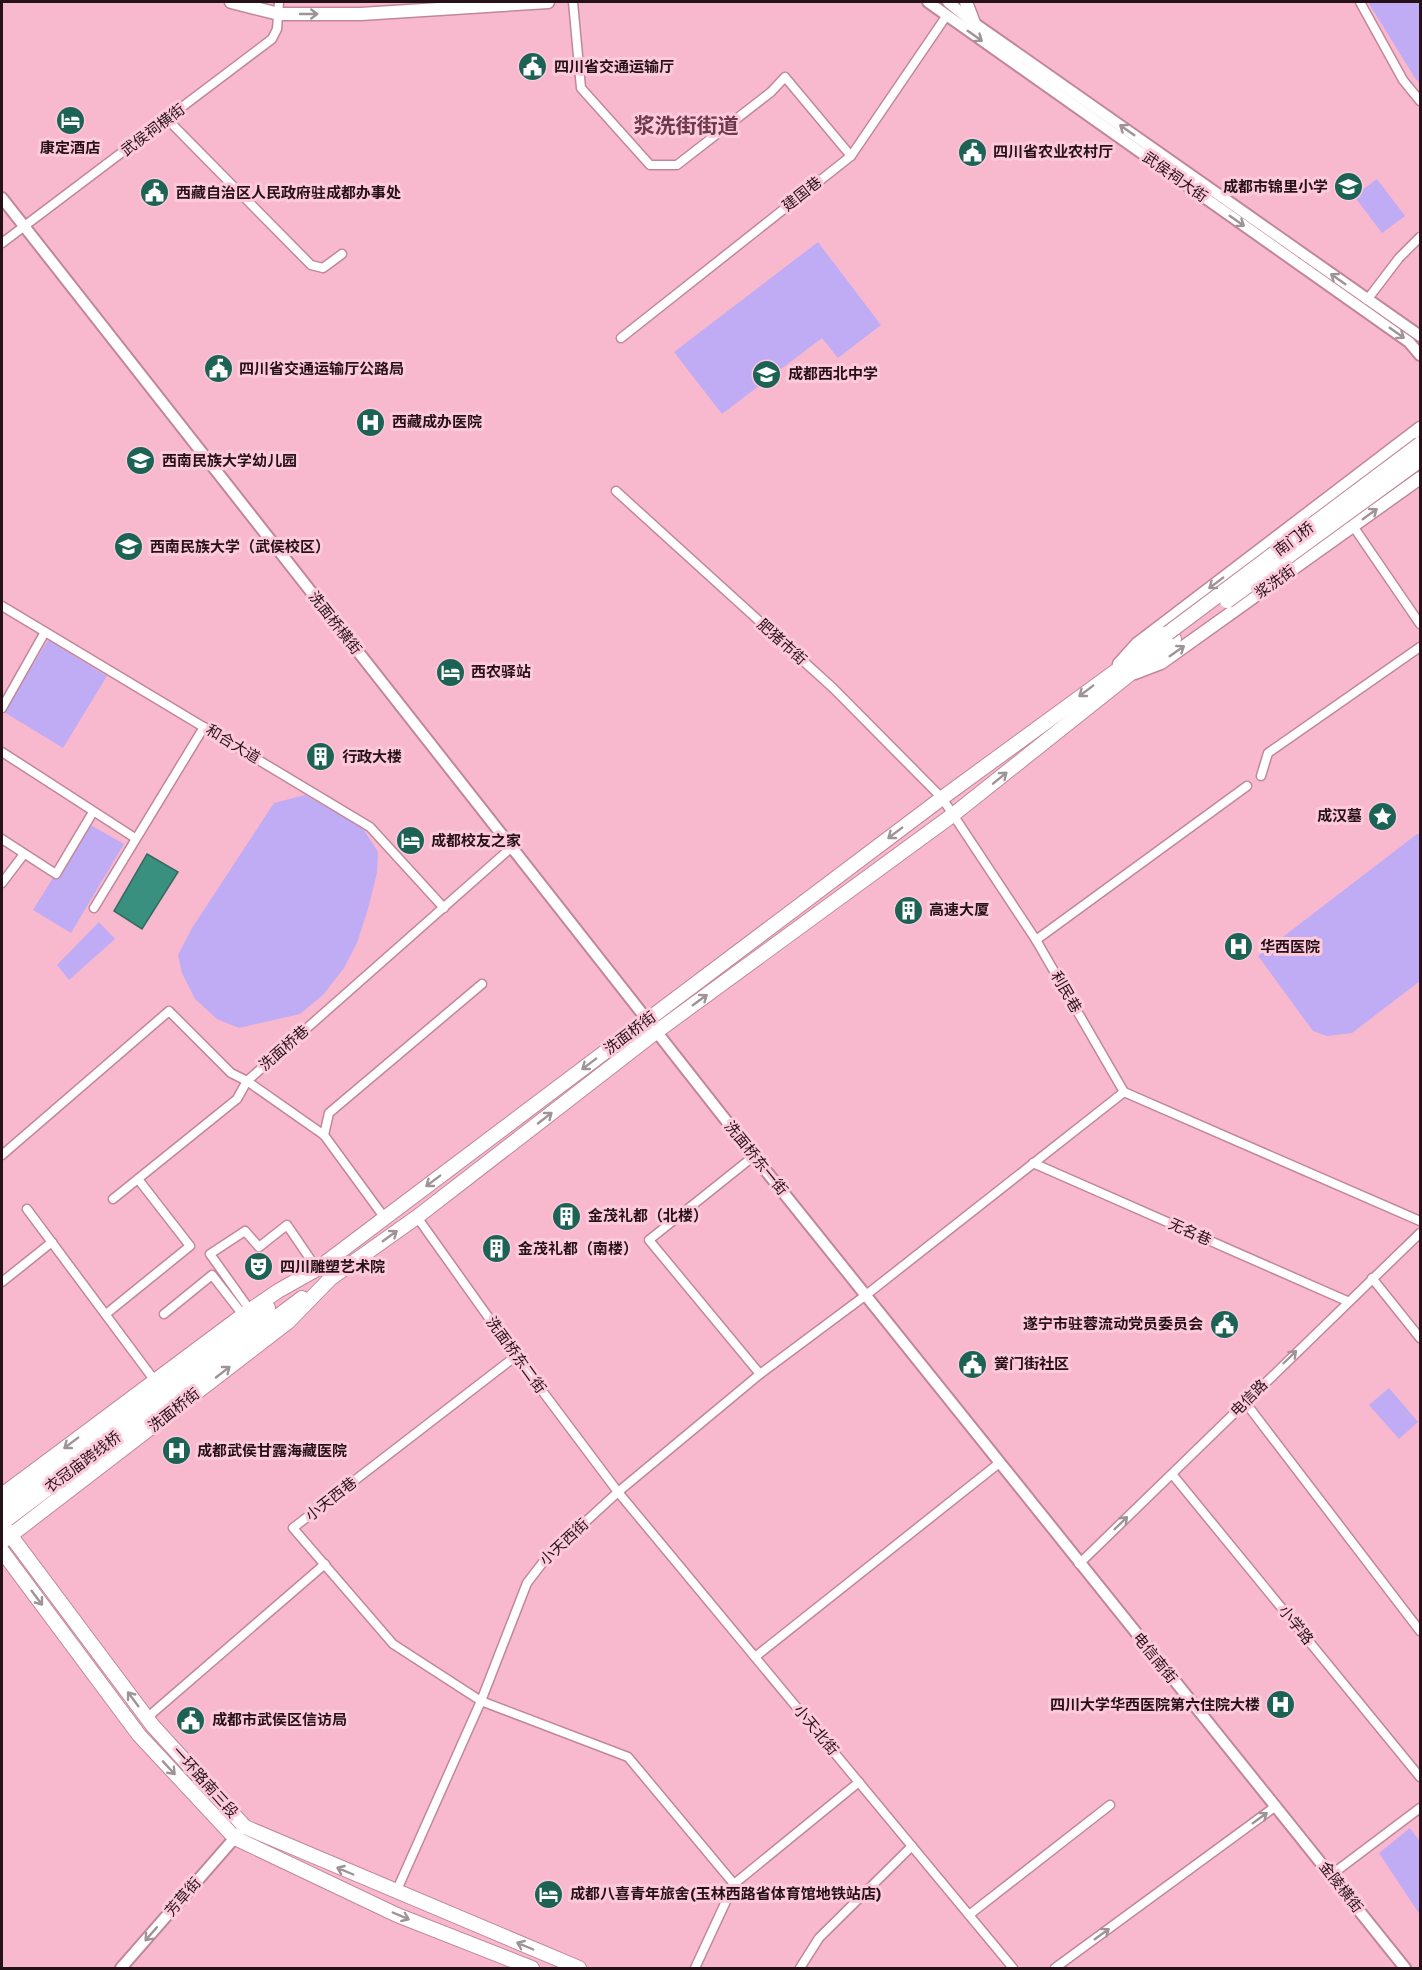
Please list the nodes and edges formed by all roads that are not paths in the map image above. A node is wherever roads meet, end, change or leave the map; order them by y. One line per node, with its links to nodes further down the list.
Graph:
1 (231, 2): 8 (main road)
2 (548, 2): 8 (main road, one-way to 2)
3 (573, 2): 13 (street)
4 (928, 2): 9 (street, 武侯祠大街)
5 (948, 2): 10 (street, 武侯祠大街)
6 (966, 2): 10 (main road)
7 (1360, 2): 11 (street)
8 (279, 8): 12 (street, 武侯祠横街)
9 (947, 15): 13 (street, 建国巷); 22 (street, 武侯祠大街, one-way to 22)
10 (974, 23): 19 (street, 武侯祠大街, one-way to 10)
11 (1420, 101)
12 (166, 120): 15 (street, 武侯祠横街); 18 (street)
13 (851, 156): 21 (street, 建国巷)
14 (2, 198): 15 (street, 洗面桥横街)
15 (23, 226): 17 (street, 武侯祠横街); 46 (street, 洗面桥横街)
16 (1420, 237): 19 (street)
17 (2, 243)
18 (342, 254)
19 (1367, 300): 20 (street, 武侯祠大街)
20 (1420, 336)
21 (621, 338)
22 (1420, 355)
23 (1420, 428): 25 (main road)
24 (1420, 444): 33 (main road, 南门桥, bridge)
25 (1395, 448): 27 (street); 35 (main road, one-way to 35)
26 (1420, 460): 33 (main road, 南门桥, bridge)
27 (1419, 481): 29 (main road, 浆洗街, one-way to 27)
28 (616, 491): 41 (street, 肥猪市街)
29 (1353, 526): 31 (street); 35 (main road, 浆洗街, one-way to 29)
30 (2, 606): 32 (street, 和合大道)
31 (1420, 624)
32 (45, 632): 36 (street); 37 (street, 和合大道)
33 (1171, 636): 35 (main road, 浆洗街)
34 (1420, 647): 39 (street)
35 (1120, 674): 41 (main road, 浆洗街, one-way to 41); 43 (main road, 浆洗街, one-way to 35)
36 (2, 708)
37 (204, 727): 45 (street); 50 (street, 和合大道)
38 (2, 752): 42 (street)
39 (1261, 776)
40 (1247, 786): 51 (street)
41 (942, 798): 43 (street, 利民巷); 53 (main road, 洗面桥街, one-way to 53)
42 (93, 812): 45 (street); 47 (street)
43 (954, 814): 51 (street, 利民巷); 54 (main road, 洗面桥街, one-way to 43)
44 (2, 838): 47 (street)
45 (135, 838): 49 (street)
46 (512, 847): 50 (street, 洗面桥巷); 53 (street, 洗面桥横街)
47 (24, 854): 48 (street)
48 (2, 883)
49 (94, 908)
50 (444, 908): 55 (street, 洗面桥巷)
51 (1036, 940): 56 (street, 利民巷)
52 (482, 984): 57 (street)
53 (648, 1020): 54 (street, 洗面桥东一街); 64 (main road, 洗面桥街, one-way to 64)
54 (656, 1032): 59 (street, 洗面桥东一街); 65 (main road, 洗面桥街, one-way to 54)
55 (247, 1081): 57 (street); 58 (street, 洗面桥巷); 61 (street)
56 (1124, 1092): 60 (street); 66 (street)
57 (324, 1135): 64 (street)
58 (2, 1155)
59 (754, 1156): 73 (street, 洗面桥东一街); 80 (street)
60 (1033, 1163): 73 (street, 小天西街); 74 (street, 无名巷)
61 (138, 1179): 62 (street); 75 (street)
62 (113, 1199)
63 (27, 1209): 68 (street)
64 (384, 1217): 69 (main road, 洗面桥街)
65 (417, 1217): 70 (main road, 洗面桥街, one-way to 65); 79 (street, 洗面桥东二街)
66 (1420, 1221)
67 (1420, 1233): 71 (street, 电信路)
68 (52, 1242): 72 (street); 75 (street)
69 (317, 1269): 77 (main road, 洗面桥街); 77 (street)
70 (331, 1278): 77 (main road, 洗面桥街); 88 (main road, 洗面桥街, one-way to 70)
71 (1372, 1278): 74 (street, 电信路); 78 (street)
72 (2, 1282)
73 (866, 1295): 80 (street, 小天西街); 83 (street, 电信南街)
74 (1347, 1301): 82 (street, 电信路, one-way to 74)
75 (106, 1314): 81 (street)
76 (164, 1314): 77 (street)
77 (247, 1322): 81 (main road, 洗面桥街); 87 (main road, 衣冠庙跨线桥); 88 (main road, 衣冠庙跨线桥)
78 (1420, 1338)
79 (516, 1356): 85 (street, 洗面桥东二街); 90 (street, 小天西巷)
80 (760, 1374): 85 (street, 小天西街)
81 (155, 1381): 86 (main road, 洗面桥街, one-way to 86)
82 (1245, 1402): 84 (street, 电信路); 92 (street)
83 (998, 1464): 91 (street, 电信南街); 93 (street)
84 (1172, 1474): 91 (street, 电信路, one-way to 84); 96 (street, 小学路)
85 (618, 1492): 93 (street, 小天北街); 94 (street, 小天西街)
86 (2, 1495)
87 (2, 1510)
88 (4, 1531): 102 (main road, 一环路南三段, one-way to 88)
89 (2, 1551): 103 (main road, 一环路南三段, one-way to 103)
90 (325, 1564): 94 (street, 小天西巷); 95 (street)
91 (1079, 1564): 99 (street, 电信南街)
92 (1420, 1631)
93 (755, 1657): 97 (street, 小天北街)
94 (481, 1701): 106 (street, 小天西巷); 107 (street, 小天西街)
95 (149, 1716)
96 (1420, 1777)
97 (859, 1782): 104 (street, 小天北街); 106 (street)
98 (1110, 1805): 108 (street)
99 (1276, 1806): 105 (street, 金陵横街); 115 (street, one-way to 99)
100 (1420, 1808): 105 (street)
101 (1420, 1814): 105 (street)
102 (245, 1827): 103 (street, 芳草街); 107 (main road, 一环路南三段, one-way to 102)
103 (235, 1838): 109 (street, 芳草街, one-way to 109); 110 (main road, 一环路南三段, one-way to 110)
104 (912, 1846): 108 (street, 小天北街); 113 (street)
105 (1333, 1876): 116 (street, 金陵横街)
106 (734, 1884): 112 (street)
107 (396, 1892): 111 (main road, 一环路南三段, one-way to 107)
108 (969, 1915): 114 (street, 小天北街)
109 (121, 1968)
110 (532, 1968)
111 (579, 1968)
112 (695, 1968)
113 (800, 1968)
114 (1013, 1968)
115 (1055, 1968)
116 (1405, 1968)

